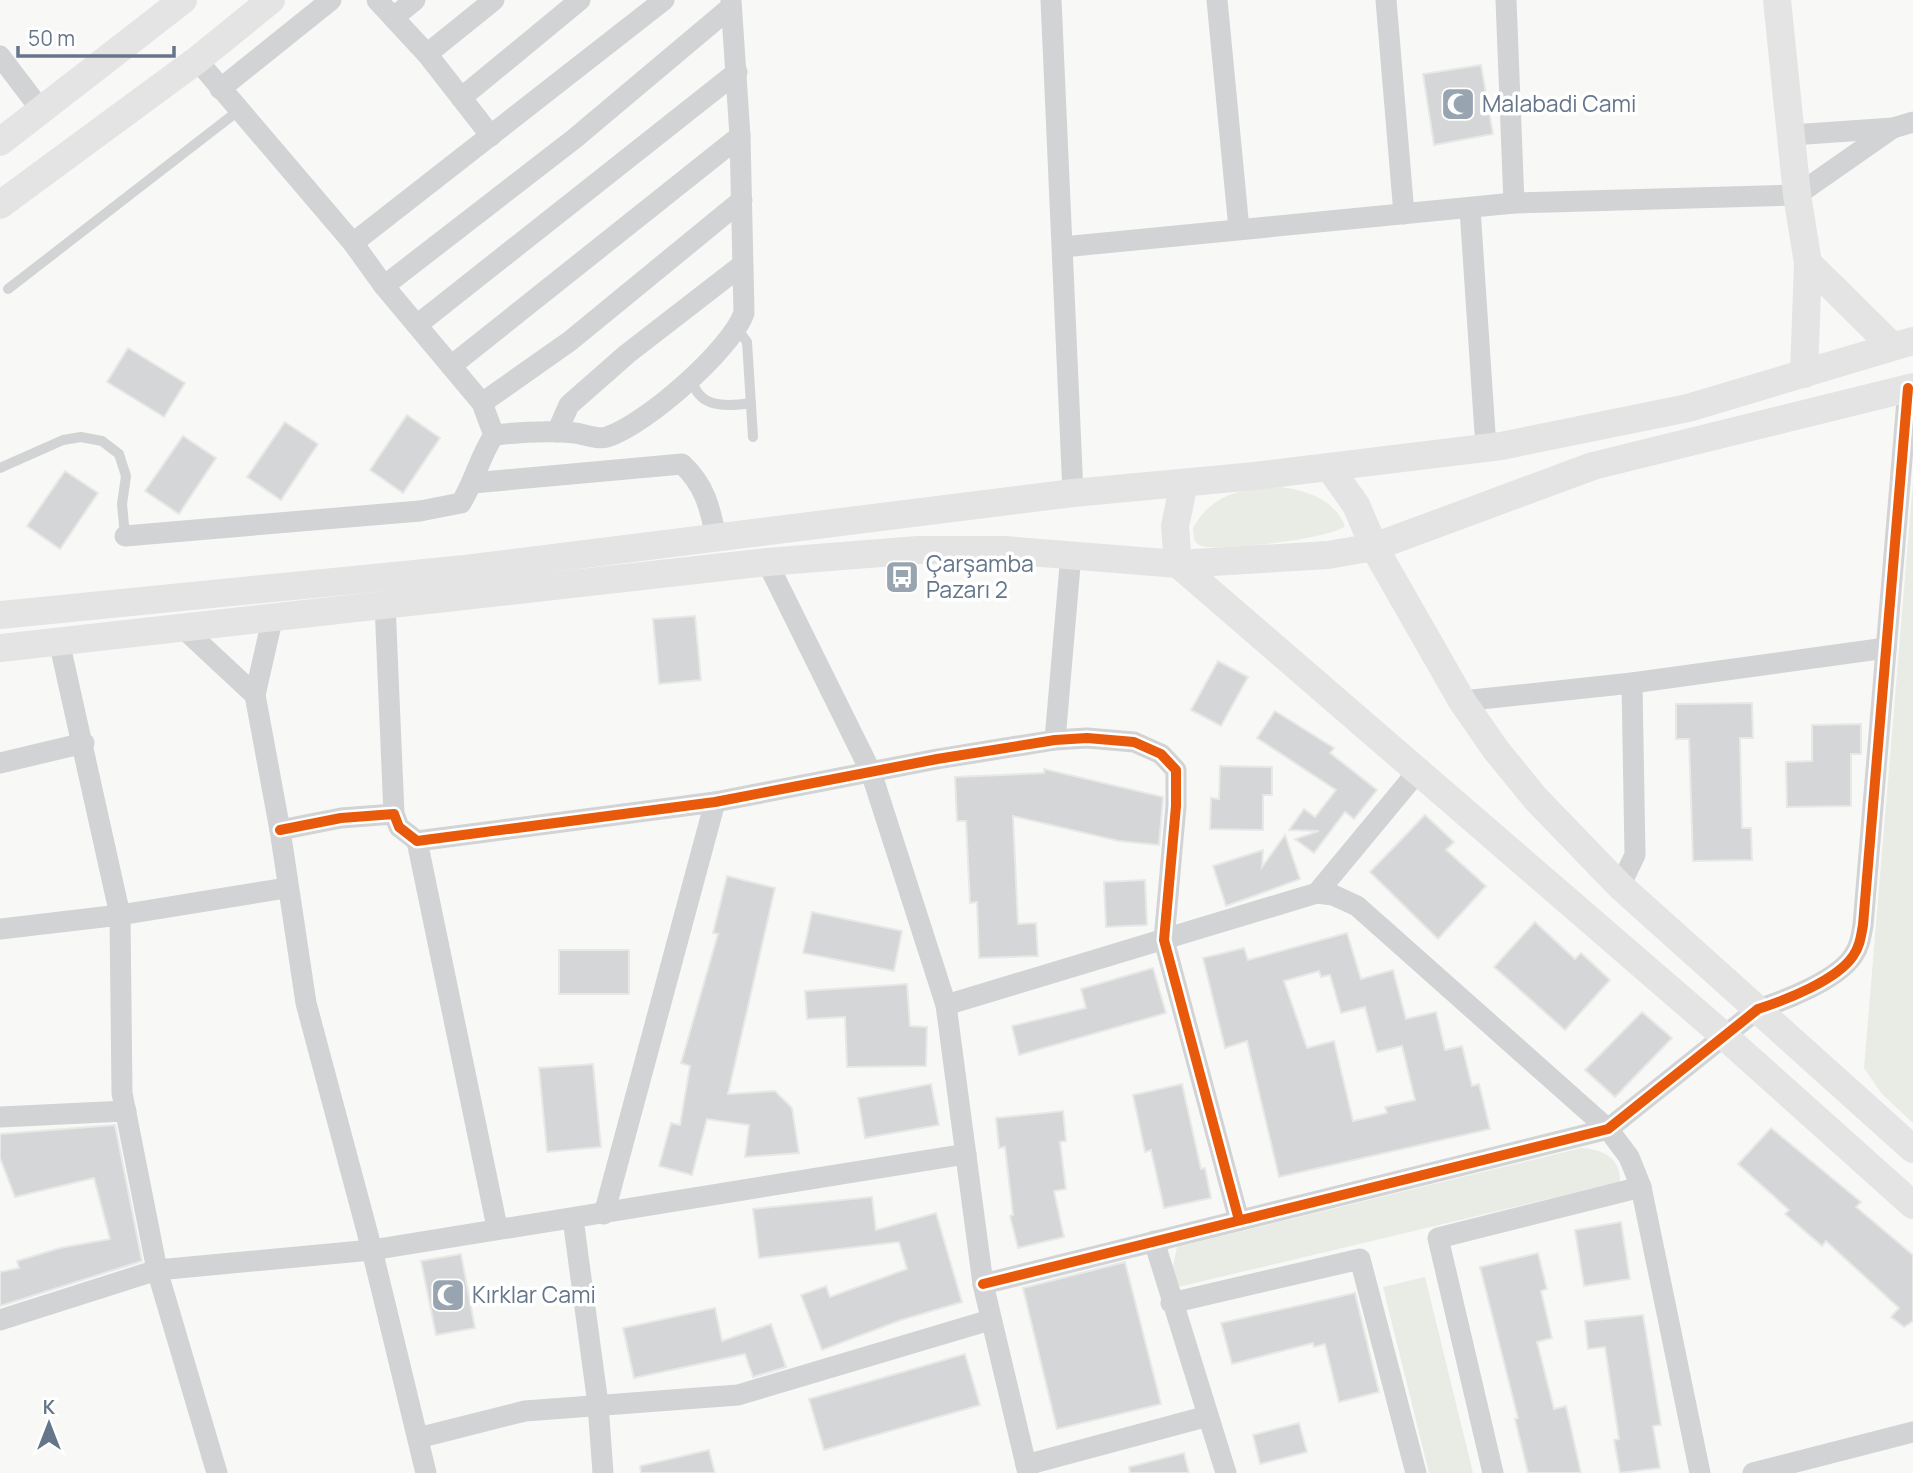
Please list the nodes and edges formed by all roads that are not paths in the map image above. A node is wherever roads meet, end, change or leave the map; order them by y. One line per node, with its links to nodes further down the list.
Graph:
1 (183, 0): 22 (main road)
2 (271, 0): 18 (main road)
3 (331, 0): 20 (street)
4 (377, 0): 15 (street)
5 (415, 0): 15 (street)
6 (494, 0): 16 (street)
7 (580, 0): 21 (street)
8 (664, 0): 26 (street)
9 (1051, 0): 37 (street)
10 (1217, 0): 35 (street)
11 (1385, 0): 34 (street)
12 (1506, 0): 31 (street)
13 (1777, 0): 25 (main road)
14 (731, 3): 19 (street); 40 (street)
15 (394, 17): 16 (street)
16 (428, 54): 21 (street)
17 (0, 56): 22 (street)
18 (197, 60): 20 (street); 32 (main road)
19 (737, 72): 27 (street); 42 (street)
20 (220, 89): 23 (street)
21 (461, 98): 26 (street)
22 (41, 110): 28 (main road)
23 (238, 111): 36 (street); 41 (lane)
24 (1903, 125): 25 (street); 29 (street)
25 (1792, 135): 29 (main road)
26 (491, 136): 36 (street)
27 (740, 136): 30 (street); 45 (street)
28 (0, 142)
29 (1797, 195): 31 (street); 38 (main road)
30 (742, 200): 39 (street); 49 (street)
31 (1514, 203): 33 (street)
32 (0, 205)
33 (1470, 209): 34 (street); 54 (street)
34 (1404, 214): 35 (street)
35 (1239, 229): 37 (street)
36 (353, 243): 40 (street)
37 (1063, 247): 59 (street)
38 (1808, 263): 44 (main road); 46 (main road)
39 (742, 265): 43 (street); 51 (street)
40 (384, 286): 42 (street)
41 (8, 289)
42 (417, 325): 45 (street)
43 (738, 330): 47 (street); 50 (lane)
44 (1903, 344): 46 (main road)
45 (451, 366): 49 (street)
46 (1804, 374): 54 (main road)
47 (692, 377): 50 (lane); 51 (street)
48 (1910, 388): 62 (main road); 72 (street)
49 (482, 403): 52 (street)
50 (751, 403): 53 (lane)
51 (557, 432): 52 (street)
52 (494, 436): 57 (street)
53 (753, 437)
54 (1486, 448): 55 (main road)
55 (1329, 467): 58 (main road); 62 (main road)
56 (0, 468): 60 (lane)
57 (473, 483): 60 (street); 61 (street)
58 (1184, 483): 59 (main road); 65 (main road)
59 (1073, 493): 61 (main road)
60 (125, 536)
61 (716, 537): 67 (main road)
62 (1374, 547): 65 (main road); 75 (main road)
63 (1071, 554): 64 (main road); 65 (main road); 76 (street)
64 (767, 562): 66 (main road); 80 (street)
65 (1178, 564): 79 (main road)
66 (385, 604): 68 (main road); 82 (street)
67 (0, 615)
68 (273, 616): 69 (main road); 74 (street)
69 (181, 626): 70 (main road); 74 (street)
70 (59, 641): 71 (main road); 77 (street)
71 (0, 648)
72 (1886, 648): 73 (street); 92 (street)
73 (1632, 683): 75 (street); 85 (street)
74 (255, 695): 83 (street)
75 (1462, 701): 85 (main road)
76 (1055, 740): 80 (street); 90 (street)
77 (84, 743): 78 (street); 88 (street)
78 (0, 763)
79 (1419, 770): 87 (street); 93 (main road)
80 (871, 772): 81 (street); 91 (street)
81 (715, 802): 84 (street); 101 (street)
82 (394, 814): 83 (street); 84 (street)
83 (280, 830): 86 (street)
84 (417, 841): 104 (street)
85 (1620, 886): 92 (main road)
86 (286, 888): 88 (street); 106 (street)
87 (1317, 893): 90 (street); 96 (street)
88 (120, 915): 89 (street); 94 (street)
89 (0, 929)
90 (1164, 940): 91 (street); 103 (street)
91 (946, 1005): 98 (street)
92 (1758, 1009): 93 (street); 97 (main road)
93 (1723, 1035): 96 (street); 100 (main road)
94 (126, 1111): 95 (street); 107 (street)
95 (0, 1117)
96 (1608, 1129): 99 (street); 103 (street)
97 (1913, 1149)
98 (966, 1154): 101 (street); 108 (street)
99 (1640, 1187): 122 (street); 123 (street)
100 (1913, 1205)
101 (604, 1214): 102 (street)
102 (573, 1219): 104 (street); 112 (street)
103 (1239, 1220): 105 (street)
104 (497, 1227): 106 (street)
105 (1154, 1241): 108 (street); 109 (street)
106 (372, 1250): 107 (street); 115 (street)
107 (157, 1270): 110 (street); 117 (street)
108 (983, 1284): 111 (street)
109 (1171, 1303): 113 (street); 121 (street)
110 (0, 1320)
111 (990, 1320): 112 (street); 116 (street)
112 (598, 1404): 115 (street); 119 (street)
113 (1208, 1416): 116 (street); 120 (street)
114 (1913, 1432): 124 (street)
115 (418, 1438): 118 (street)
116 (1027, 1469)
117 (217, 1473)
118 (426, 1473)
119 (603, 1473)
120 (1226, 1473)
121 (1416, 1473)
122 (1493, 1473)
123 (1700, 1473)
124 (1753, 1473)

